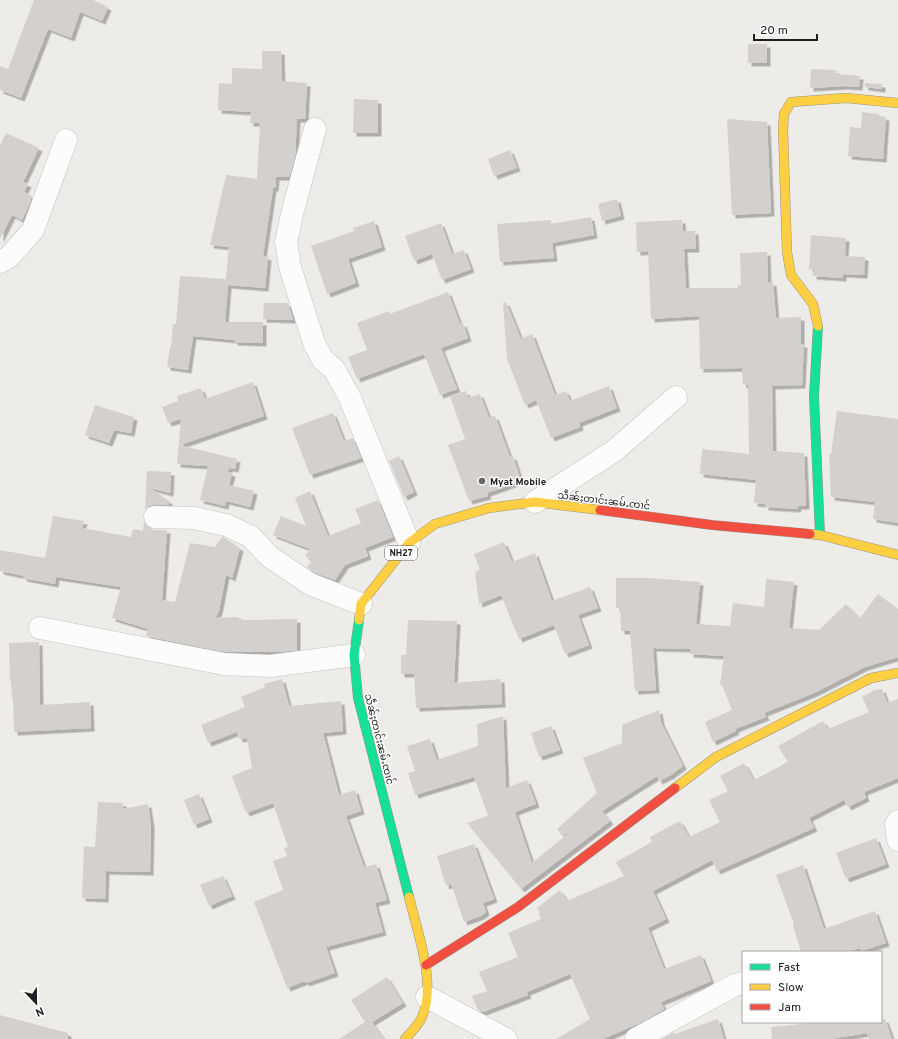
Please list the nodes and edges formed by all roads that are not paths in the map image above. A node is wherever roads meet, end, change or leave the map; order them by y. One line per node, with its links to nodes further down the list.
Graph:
1 (898, 103): 8 (main road)
2 (315, 129): 9 (street)
3 (66, 140): 4 (street)
4 (0, 262)
5 (676, 396): 6 (street)
6 (535, 502): 8 (main road, သဵၼ်ႈတၢင်းၼမ်ႉၸၢင် / NH27); 9 (main road, သဵၼ်ႈတၢင်းၼမ်ႉၸၢင် / NH27)
7 (155, 517): 11 (street)
8 (820, 535): 10 (main road, သဵၼ်ႈတၢင်းၼမ်ႉၸၢင် / NH27)
9 (409, 543): 11 (main road, သဵၼ်ႈတၢင်းၼမ်ႉၸၢင် / NH27)
10 (898, 555)
11 (361, 604): 13 (main road, သဵၼ်ႈတၢင်းၼမ်ႉၸၢင်)
12 (40, 628): 13 (street)
13 (354, 655): 17 (main road, သဵၼ်ႈတၢင်းၼမ်ႉၸၢင်)
14 (898, 673): 17 (main road)
15 (898, 821): 16 (street)
16 (898, 840)
17 (426, 965): 19 (main road, သဵၼ်ႈတၢင်းၼမ်ႉၸၢင်)
18 (742, 984): 22 (street)
19 (427, 997): 20 (main road, သဵၼ်ႈတၢင်းၼမ်ႉၸၢင်); 21 (street)
20 (405, 1039)
21 (506, 1039)
22 (636, 1039)

